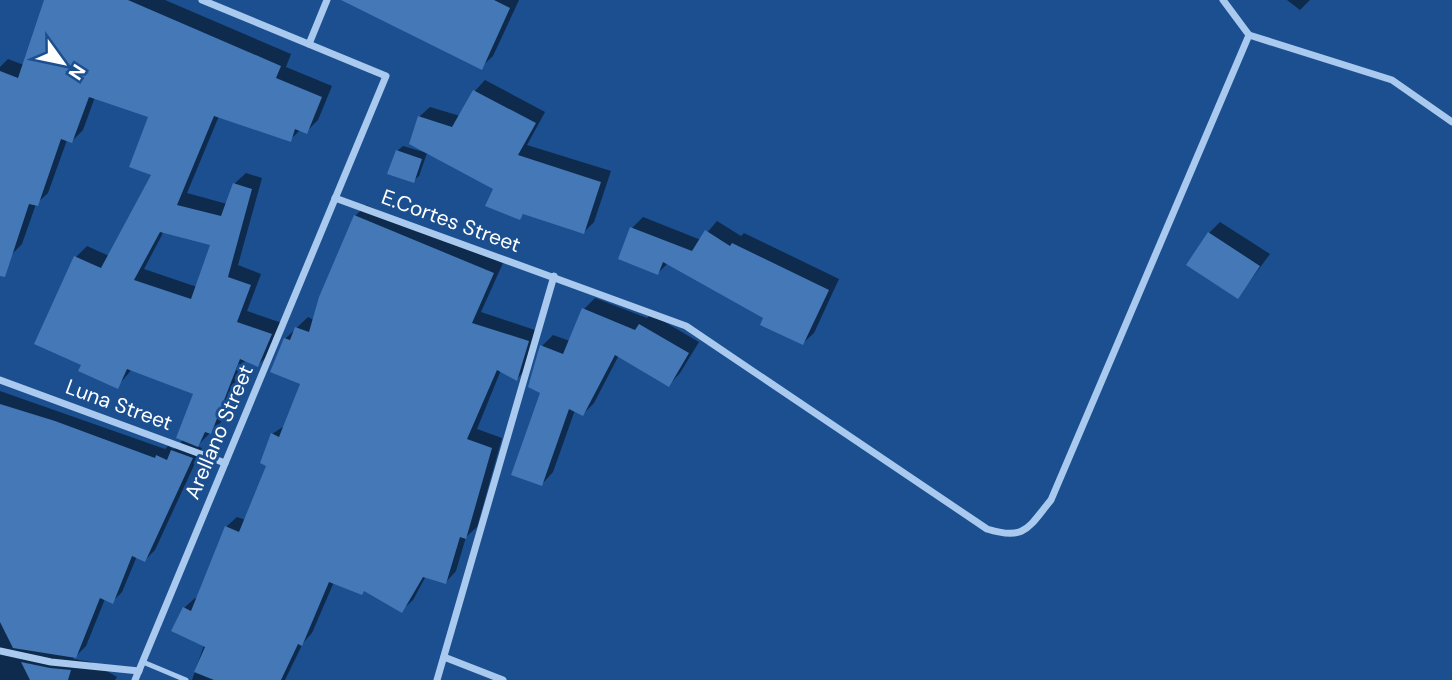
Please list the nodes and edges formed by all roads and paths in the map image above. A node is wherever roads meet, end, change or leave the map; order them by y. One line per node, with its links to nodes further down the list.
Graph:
1 (202, 0): 5 (street)
2 (327, 0): 5 (street)
3 (1223, 0): 4 (street)
4 (1249, 35): 6 (street); 8 (street, E.Cortes Street)
5 (309, 44): 7 (street, Arellano Street)
6 (1452, 122)
7 (335, 198): 8 (street, E.Cortes Street); 10 (street, Arellano Street)
8 (554, 276): 12 (street)
9 (0, 380): 10 (street, Luna Street)
10 (225, 463): 13 (street, Arellano Street)
11 (0, 651): 14 (street)
12 (444, 657): 17 (street); 18 (street)
13 (143, 662): 14 (street, Arellano Street); 16 (lane)
14 (139, 671): 15 (street, Arellano Street)
15 (135, 680)
16 (186, 680)
17 (437, 680)
18 (503, 680)

